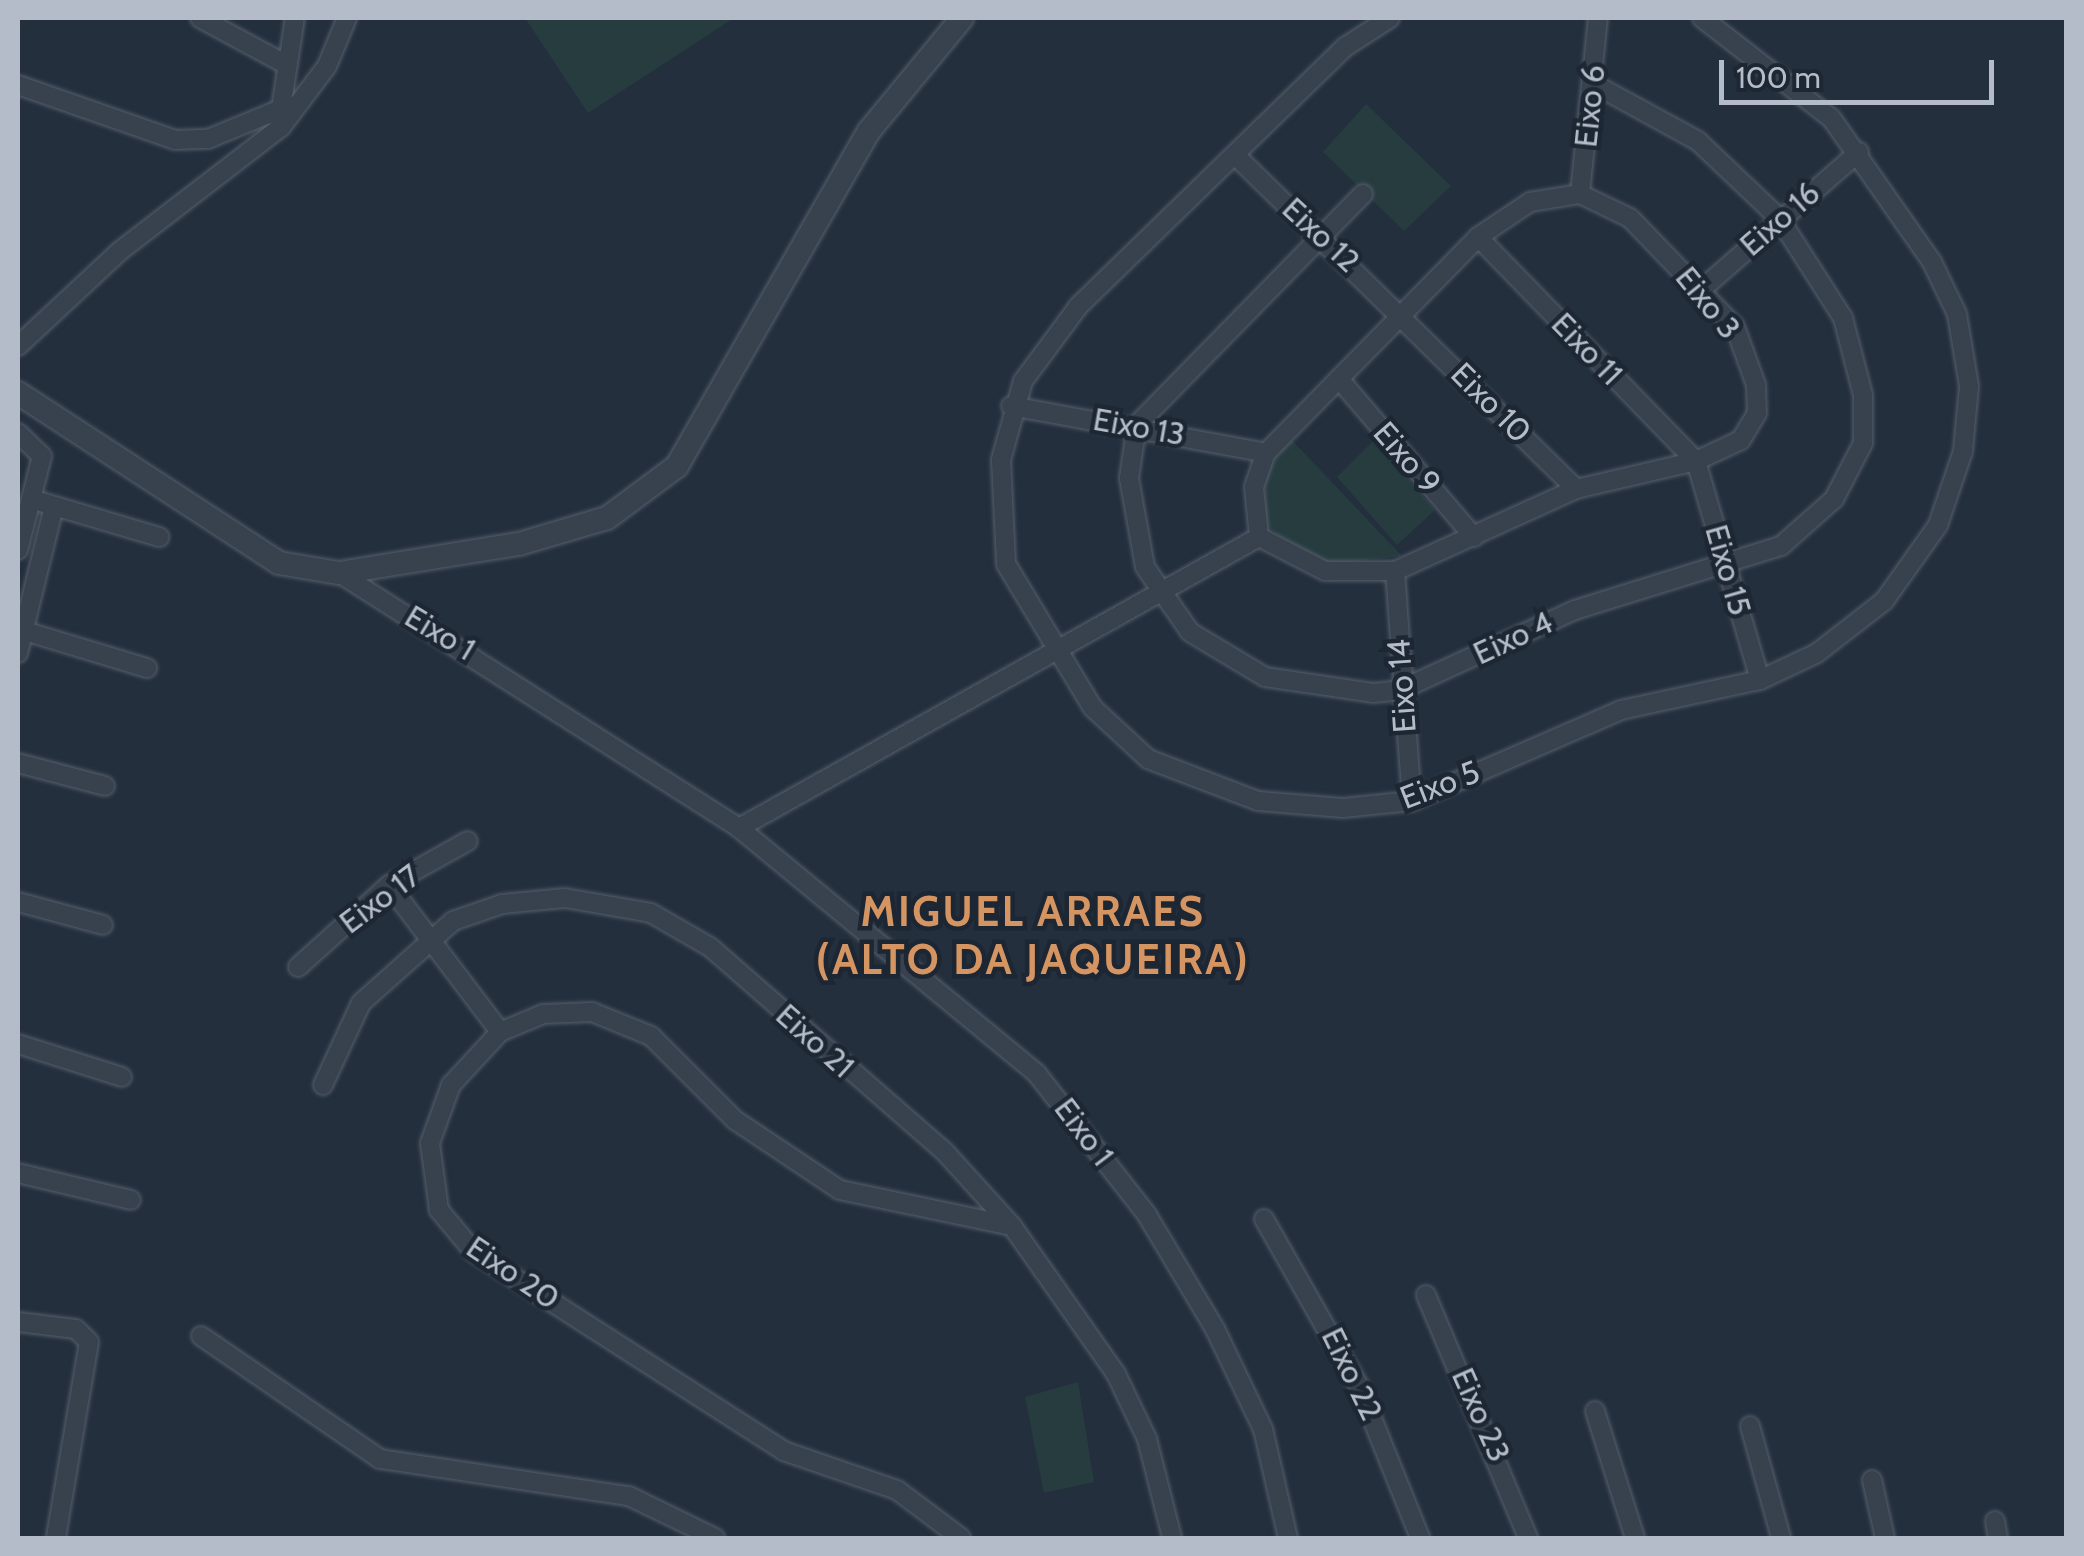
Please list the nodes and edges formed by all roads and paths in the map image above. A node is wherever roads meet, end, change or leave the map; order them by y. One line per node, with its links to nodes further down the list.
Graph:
1 (200, 18): 8 (street)
2 (295, 18): 8 (street)
3 (347, 18): 11 (street)
4 (962, 18): 38 (street)
5 (1390, 18): 13 (street, Eixo 5)
6 (1598, 18): 9 (street, Eixo 6)
7 (1702, 18): 12 (street, Eixo 5)
8 (287, 65): 11 (street)
9 (1594, 84): 15 (street, Eixo 6); 16 (street, Eixo 4)
10 (18, 85): 11 (street)
11 (278, 119): 21 (street)
12 (1859, 152): 16 (street, Eixo 16); 44 (street, Eixo 5)
13 (1235, 155): 17 (street, Eixo 12); 24 (street, Eixo 5)
14 (1363, 194): 17 (street)
15 (1580, 194): 18 (street); 19 (street, Eixo 3)
16 (1779, 218): 19 (street, Eixo 16); 36 (street, Eixo 4)
17 (1323, 236): 20 (street, Eixo 12); 25 (street)
18 (1478, 237): 20 (street); 28 (street, Eixo 11)
19 (1703, 288): 28 (street, Eixo 3)
20 (1406, 317): 22 (street); 29 (street, Eixo 10)
21 (18, 346)
22 (1339, 378): 27 (street); 33 (street, Eixo 9)
23 (18, 394): 38 (street)
24 (1011, 406): 25 (street, Eixo 13); 41 (street, Eixo 5)
25 (1137, 425): 27 (street, Eixo 13); 39 (street, Eixo 4)
26 (18, 432): 30 (street)
27 (1266, 453): 32 (street)
28 (1696, 461): 29 (street, Eixo 3); 36 (street, Eixo 15)
29 (1576, 490): 33 (street, Eixo 3)
30 (31, 499): 31 (street); 35 (street)
31 (54, 506): 34 (street); 40 (street)
32 (1258, 536): 37 (street, Eixo 3); 39 (street)
33 (1474, 536): 37 (street, Eixo 3)
34 (160, 538)
35 (18, 550)
36 (1728, 569): 44 (street, Eixo 15); 45 (street, Eixo 4)
37 (1395, 571): 45 (street, Eixo 14)
38 (339, 573): 49 (street, Eixo 1)
39 (1154, 590): 41 (street); 45 (street, Eixo 4)
40 (21, 630): 42 (street); 43 (street)
41 (1050, 650): 48 (street, Eixo 5); 49 (street)
42 (18, 653)
43 (147, 668)
44 (1760, 680): 48 (street, Eixo 5)
45 (1400, 690): 48 (street, Eixo 14)
46 (18, 763): 47 (street)
47 (105, 786)
48 (1412, 801)
49 (739, 828): 74 (street, Eixo 1)
50 (468, 840): 51 (street, Eixo 17)
51 (389, 885): 54 (street); 55 (street, Eixo 17)
52 (18, 902): 53 (street)
53 (103, 925)
54 (432, 934): 56 (street); 59 (street, Eixo 21); 63 (street, Eixo 21)
55 (298, 967)
56 (500, 1032): 63 (street, Eixo 20); 72 (street, Eixo 20)
57 (18, 1044): 58 (street)
58 (122, 1076)
59 (323, 1084)
60 (18, 1173): 61 (street)
61 (131, 1200)
62 (1264, 1219): 75 (street, Eixo 22)
63 (1012, 1226): 73 (street, Eixo 21)
64 (1426, 1295): 76 (street, Eixo 23)
65 (18, 1322): 70 (street)
66 (201, 1336): 71 (street)
67 (1595, 1411): 77 (street)
68 (1750, 1426): 78 (street)
69 (1872, 1480): 79 (street)
70 (56, 1538)
71 (715, 1538)
72 (961, 1538)
73 (1172, 1538)
74 (1288, 1538)
75 (1420, 1538)
76 (1528, 1538)
77 (1635, 1538)
78 (1781, 1538)
79 (1885, 1538)

